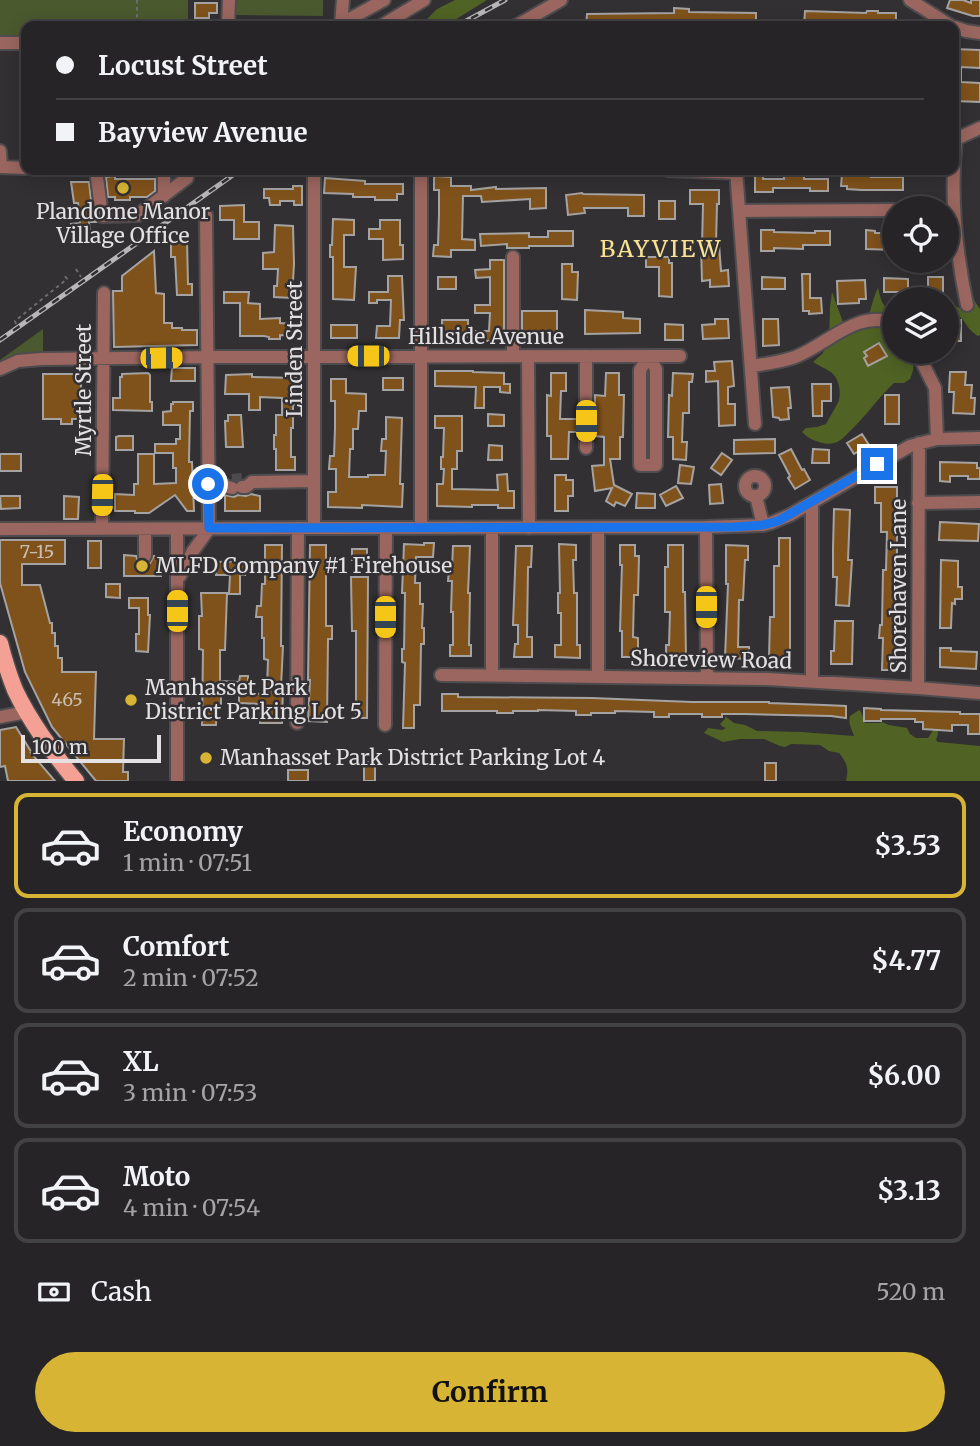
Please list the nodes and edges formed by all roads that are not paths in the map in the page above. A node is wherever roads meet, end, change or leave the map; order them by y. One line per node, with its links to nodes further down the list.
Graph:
1 (229, 0): 8 (street)
2 (343, 0): 9 (street)
3 (384, 0): 10 (street)
4 (561, 0): 12 (street)
5 (910, 0): 7 (street)
6 (421, 1): 11 (street)
7 (922, 4): 13 (street)
8 (228, 21)
9 (340, 21)
10 (346, 21)
11 (389, 21)
12 (525, 21)
13 (942, 21)
14 (959, 29): 15 (street)
15 (980, 33)
16 (0, 43): 17 (street)
17 (21, 43)
18 (980, 128): 19 (street)
19 (959, 136)
20 (0, 152): 21 (street)
21 (1, 167): 22 (street)
22 (21, 167)
23 (97, 175): 30 (street)
24 (164, 175): 30 (street)
25 (187, 175): 30 (street)
26 (314, 175): 47 (street, Linden Street)
27 (421, 175): 40 (street)
28 (736, 175): 33 (street)
29 (953, 175): 31 (street)
30 (164, 195)
31 (952, 196)
32 (882, 210): 33 (street)
33 (740, 211): 50 (street)
34 (206, 215): 46 (street)
35 (513, 257): 41 (street)
36 (959, 265): 38 (street)
37 (104, 293): 48 (street, Myrtle Street)
38 (967, 305)
39 (882, 320): 50 (street)
40 (421, 356): 41 (street, Hillside Avenue); 47 (street, Hillside Avenue); 64 (street)
41 (513, 356): 42 (street, Hillside Avenue)
42 (528, 356): 43 (street, Hillside Avenue); 71 (street)
43 (586, 356): 44 (street, Hillside Avenue); 56 (street)
44 (649, 356): 44 (street); 45 (street, Hillside Avenue)
45 (680, 356)
46 (207, 357): 47 (street, Hillside Avenue); 48 (street, Hillside Avenue); 58 (street)
47 (314, 357): 57 (street, Linden Street)
48 (103, 358): 51 (street, Hillside Avenue); 74 (street, Myrtle Street)
49 (924, 364): 53 (street)
50 (752, 366): 52 (street)
51 (0, 369)
52 (755, 424)
53 (937, 439): 54 (street); 55 (street)
54 (980, 439)
55 (919, 443): 61 (street); 62 (street, Shorehaven Lane)
56 (586, 448)
57 (314, 481): 58 (street); 68 (street, Linden Street)
58 (233, 483): 66 (street)
59 (756, 496): 63 (street)
60 (980, 502): 62 (street)
61 (812, 503): 63 (street); 84 (street)
62 (918, 503): 85 (street, Shorehaven Lane)
63 (763, 525): 65 (street)
64 (421, 527): 69 (street); 70 (street)
65 (706, 527): 72 (street); 83 (street)
66 (209, 528): 67 (street); 76 (street); 78 (street)
67 (298, 528): 68 (street); 89 (street)
68 (314, 528): 69 (street)
69 (386, 528): 90 (street)
70 (492, 528): 71 (street); 80 (street)
71 (529, 528): 72 (street)
72 (598, 528): 82 (street)
73 (0, 529): 74 (street)
74 (102, 529): 75 (street)
75 (145, 529): 76 (street); 77 (street)
76 (177, 529): 78 (street)
77 (145, 556)
78 (177, 587): 92 (street)
79 (0, 643): 87 (main road)
80 (492, 675): 81 (street, Shoreview Road); 82 (street, Shoreview Road)
81 (442, 676)
82 (598, 677): 83 (street, Shoreview Road)
83 (707, 678): 84 (street, Shoreview Road)
84 (812, 681): 85 (street, Shoreview Road)
85 (918, 688): 86 (street, Shoreview Road)
86 (980, 693)
87 (27, 712): 88 (street); 91 (main road)
88 (0, 716)
89 (297, 723)
90 (385, 725)
91 (76, 781)
92 (177, 781)

